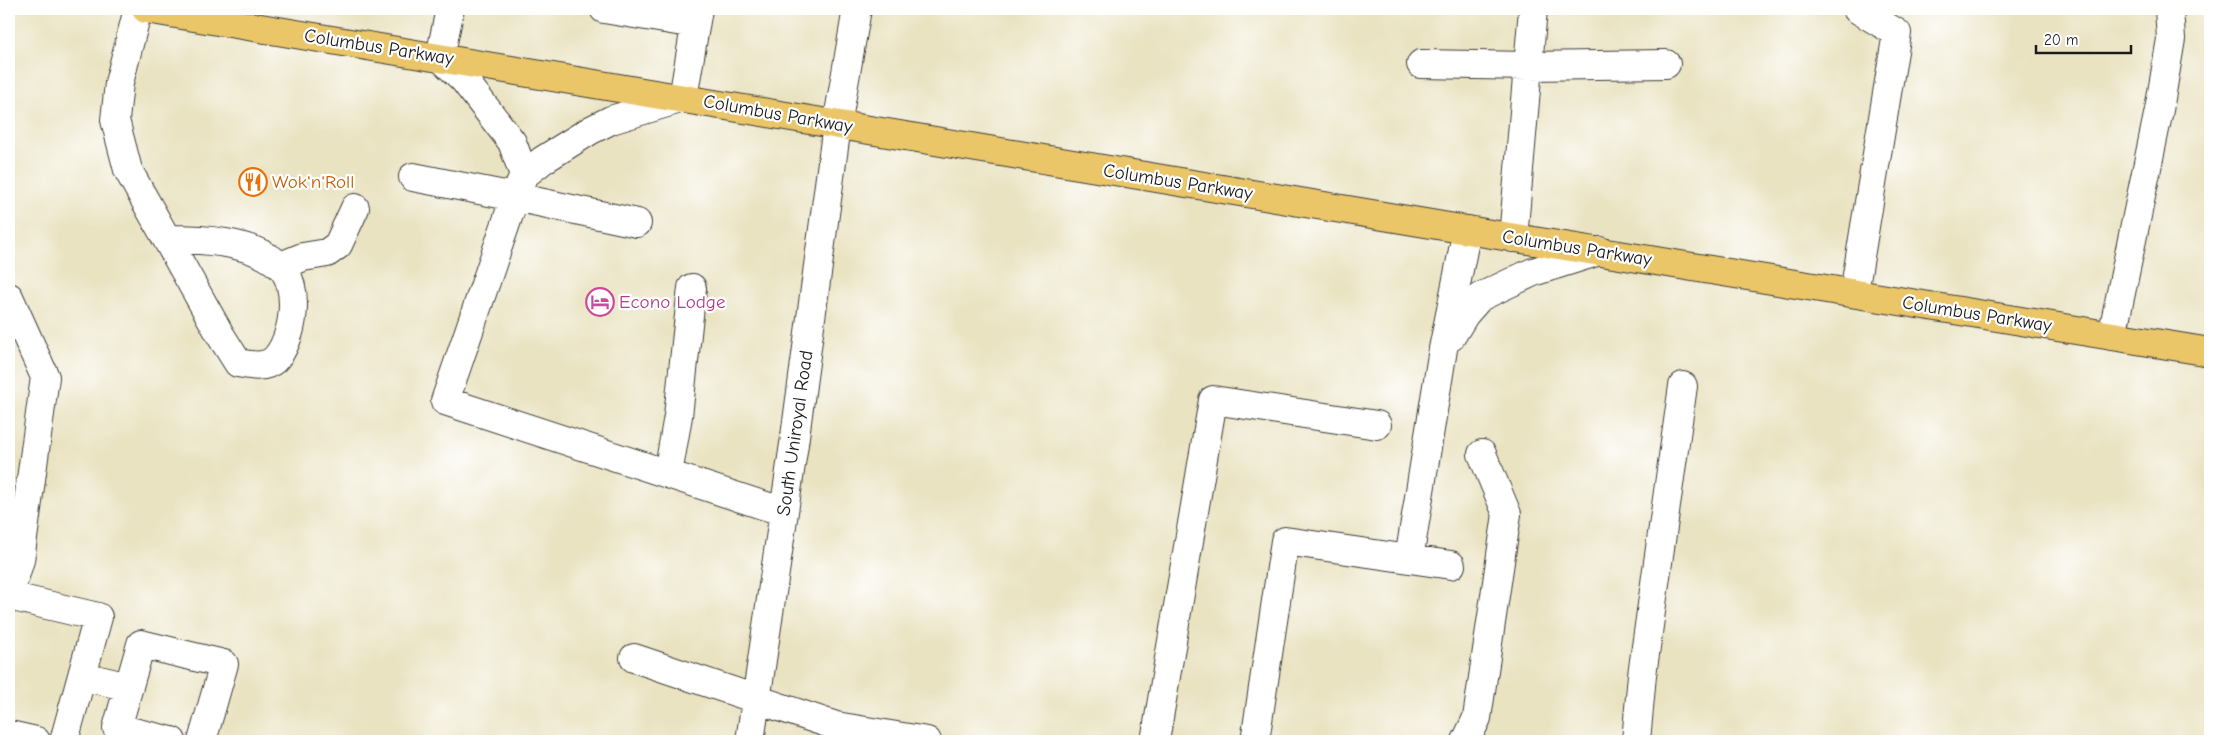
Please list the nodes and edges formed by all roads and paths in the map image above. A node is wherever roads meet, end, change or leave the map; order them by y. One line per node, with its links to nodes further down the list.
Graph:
1 (138, 9): 22 (street)
2 (146, 9): 10 (highway, Columbus Parkway)
3 (450, 9): 10 (street)
4 (604, 9): 9 (street)
5 (857, 9): 15 (street, South Uniroyal Road)
6 (1533, 9): 13 (street)
7 (1857, 9): 26 (street)
8 (2169, 9): 29 (street)
9 (696, 16): 14 (street)
10 (440, 57): 14 (highway, Columbus Parkway); 17 (street)
11 (1421, 64): 13 (street)
12 (1666, 64): 13 (street)
13 (1529, 66): 21 (street)
14 (683, 98): 15 (highway, Columbus Parkway); 17 (street)
15 (837, 125): 20 (highway, Columbus Parkway); 36 (street, South Uniroyal Road)
16 (413, 177): 17 (street)
17 (519, 186): 19 (street); 35 (street)
18 (355, 208): 24 (street)
19 (637, 223)
20 (1467, 230): 21 (highway, Columbus Parkway); 30 (street)
21 (1513, 238): 23 (highway, Columbus Parkway)
22 (167, 239): 24 (street); 24 (street)
23 (1600, 251): 26 (highway, Columbus Parkway); 30 (street)
24 (281, 266)
25 (692, 288): 35 (street)
26 (1854, 293): 29 (highway, Columbus Parkway)
27 (9, 297): 28 (street)
28 (18, 335): 39 (street)
29 (2112, 336): 31 (highway, Columbus Parkway)
30 (1444, 349): 37 (street)
31 (2210, 352)
32 (1683, 386): 54 (street)
33 (1377, 425): 51 (street)
34 (1482, 454): 53 (street)
35 (668, 474): 36 (street)
36 (784, 512): 43 (street, South Uniroyal Road)
37 (1409, 559): 38 (street); 52 (street)
38 (1451, 565)
39 (9, 596): 41 (street)
40 (634, 658): 43 (street)
41 (82, 676): 42 (street); 46 (street)
42 (130, 687): 47 (street); 48 (street)
43 (756, 701): 49 (street, South Uniroyal Road); 50 (street)
44 (9, 735): 45 (street)
45 (36, 741)
46 (64, 741)
47 (172, 741)
48 (202, 741)
49 (750, 741)
50 (927, 741)
51 (1155, 741)
52 (1255, 741)
53 (1466, 741)
54 (1636, 741)

